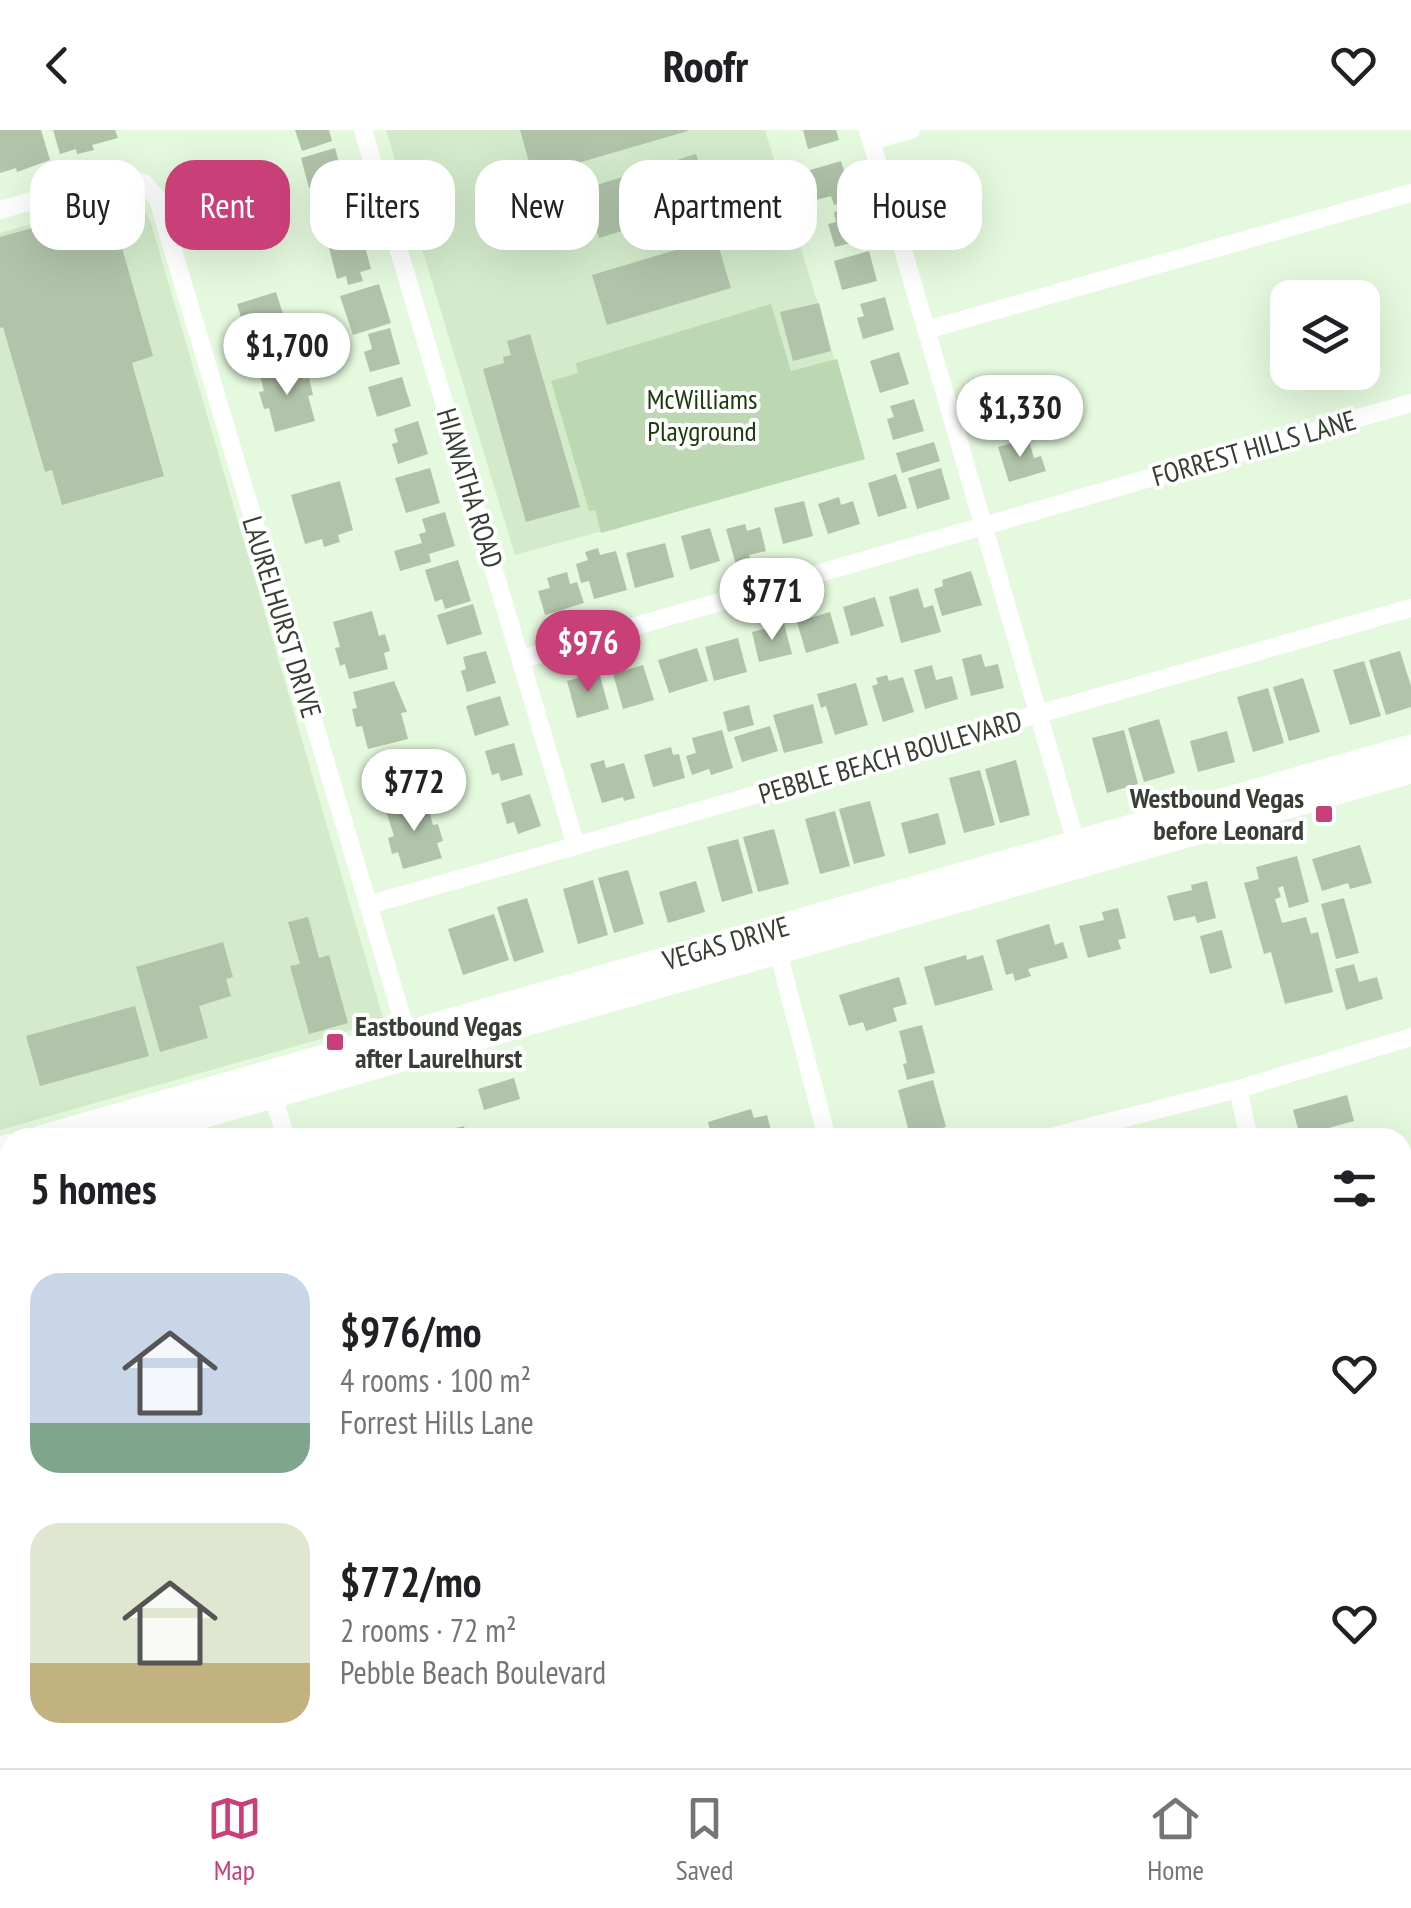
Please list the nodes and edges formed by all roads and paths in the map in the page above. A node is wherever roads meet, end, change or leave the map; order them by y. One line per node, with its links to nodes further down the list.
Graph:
1 (364, 130): 10 (street, HIAWATHA ROAD)
2 (912, 130): 3 (street)
3 (869, 136): 6 (street)
4 (1411, 193): 6 (street)
5 (0, 210): 18 (street, LAURELHURST DRIVE)
6 (926, 330): 8 (street)
7 (1411, 404): 8 (street, FORREST HILLS LANE)
8 (983, 526): 10 (street, FORREST HILLS LANE); 11 (street)
9 (1411, 608): 11 (street, PEBBLE BEACH BOULEVARD)
10 (521, 658): 17 (street, HIAWATHA ROAD)
11 (1038, 715): 16 (street); 17 (street, PEBBLE BEACH BOULEVARD)
12 (1411, 747): 14 (main road, VEGAS DRIVE)
13 (1411, 771): 14 (main road, VEGAS DRIVE)
14 (1221, 813): 15 (main road, VEGAS DRIVE)
15 (1152, 833): 16 (main road, VEGAS DRIVE); 19 (main road, VEGAS DRIVE)
16 (1076, 843): 19 (main road, VEGAS DRIVE)
17 (576, 846): 18 (street, PEBBLE BEACH BOULEVARD)
18 (368, 905): 21 (street, LAURELHURST DRIVE)
19 (775, 941): 21 (main road, VEGAS DRIVE); 28 (street)
20 (1411, 1037): 23 (street)
21 (410, 1044): 22 (main road, VEGAS DRIVE)
22 (270, 1084): 24 (main road, VEGAS DRIVE); 27 (street)
23 (1238, 1089): 29 (street); 30 (street)
24 (183, 1109): 25 (main road, VEGAS DRIVE); 26 (main road, VEGAS DRIVE)
25 (103, 1128)
26 (145, 1128)
27 (283, 1128)
28 (825, 1128)
29 (1085, 1128)
30 (1247, 1128)

